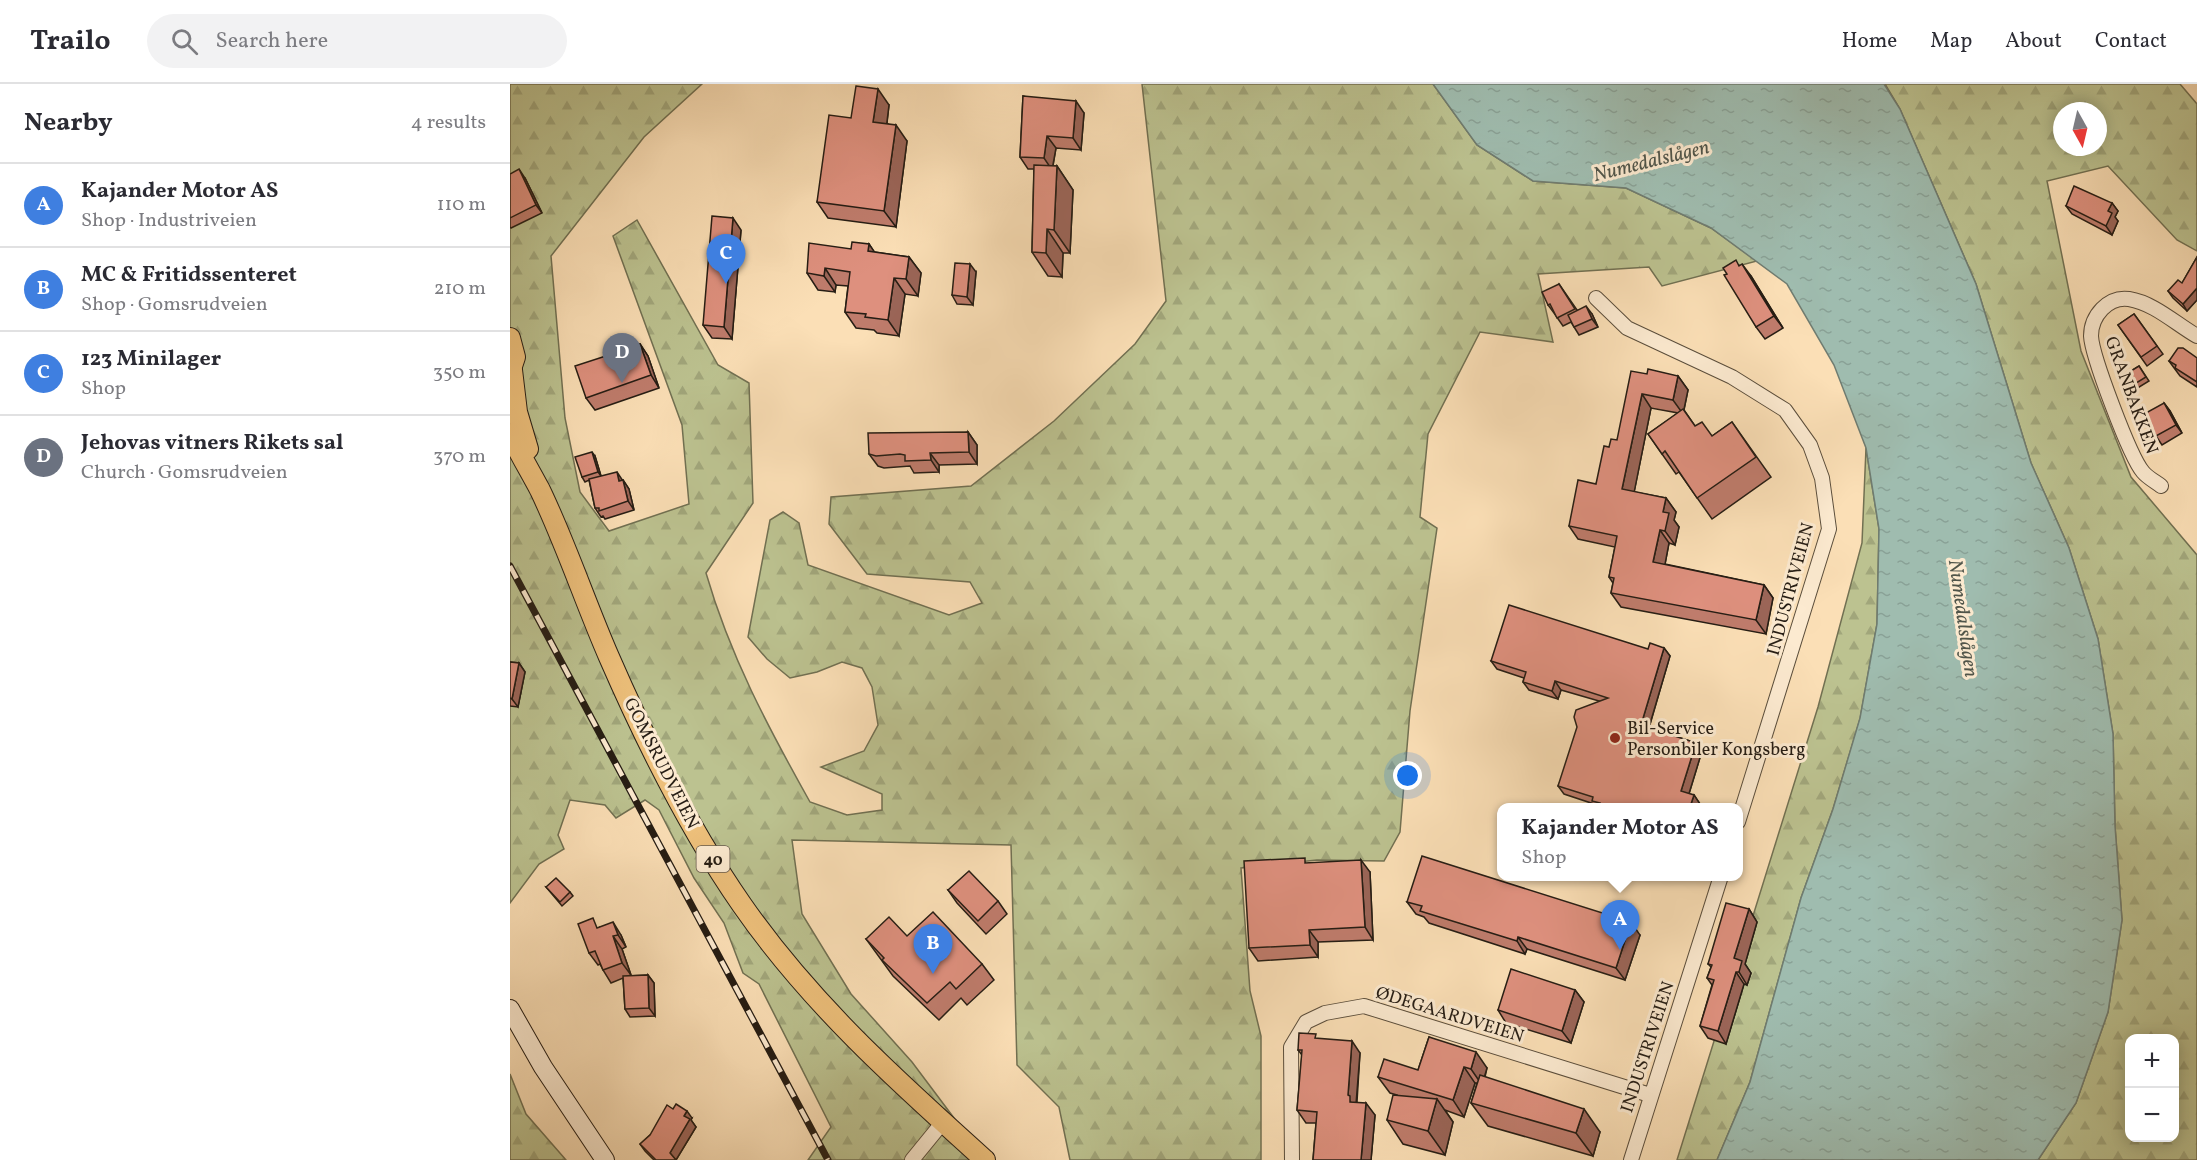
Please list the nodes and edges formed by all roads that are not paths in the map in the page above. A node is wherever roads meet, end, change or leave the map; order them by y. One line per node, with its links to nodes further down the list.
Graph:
1 (1596, 298): 8 (street, INDUSTRIVEIEN)
2 (2197, 336): 6 (street, GRANBAKKEN)
3 (510, 338): 4 (main road, 40)
4 (511, 371): 7 (main road, GOMSRUDVEIEN / 40)
5 (510, 434): 7 (main road, GOMSRUDVEIEN / 40)
6 (2161, 486)
7 (540, 490): 12 (main road, GOMSRUDVEIEN / 40)
8 (1743, 806)
9 (1719, 881): 11 (street, INDUSTRIVEIEN)
10 (510, 1009): 13 (street)
11 (1650, 1095): 16 (street, ØDEGAARDVEIEN); 17 (street, INDUSTRIVEIEN)
12 (943, 1122): 14 (street); 15 (main road, GOMSRUDVEIEN / 40)
13 (605, 1160)
14 (912, 1160)
15 (985, 1160)
16 (1292, 1160)
17 (1631, 1160)

